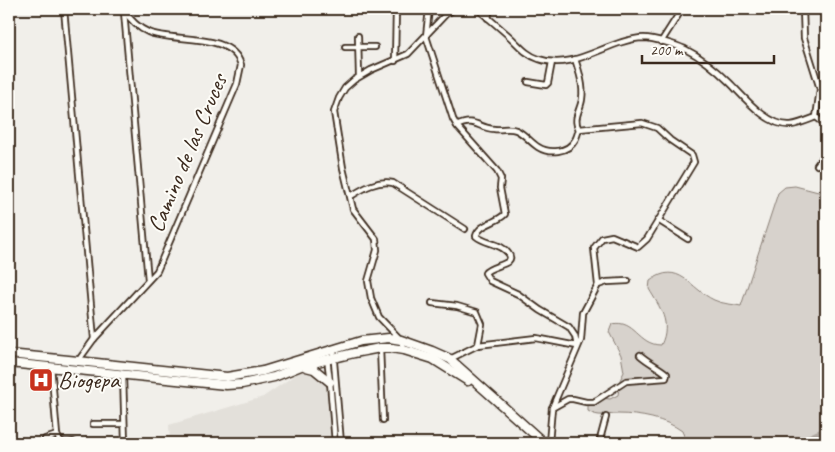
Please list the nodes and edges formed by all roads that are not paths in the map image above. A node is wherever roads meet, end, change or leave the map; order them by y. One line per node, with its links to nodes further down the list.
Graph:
1 (64, 9): 36 (street)
2 (396, 9): 18 (street)
3 (429, 9): 12 (street)
4 (454, 9): 12 (street)
5 (478, 9): 10 (street)
6 (490, 9): 10 (street)
7 (682, 9): 13 (street)
8 (803, 9): 22 (street)
9 (123, 10): 32 (street); 32 (street, Camino de las Cruces)
10 (488, 18): 19 (street)
11 (358, 36): 16 (street)
12 (426, 36): 18 (street); 24 (street)
13 (661, 42): 17 (street); 22 (street)
14 (345, 47): 16 (street)
15 (375, 47): 16 (street)
16 (358, 48): 20 (street)
17 (575, 59): 19 (street); 25 (street)
18 (395, 61): 20 (street)
19 (552, 62): 21 (street)
20 (358, 76): 28 (street)
21 (528, 82)
22 (816, 118): 23 (street)
23 (826, 125)
24 (458, 126): 25 (street); 39 (street)
25 (579, 129): 29 (street)
26 (826, 153): 27 (street)
27 (818, 165)
28 (350, 196): 30 (street); 37 (street)
29 (658, 220): 31 (street); 34 (street)
30 (465, 229)
31 (688, 239)
32 (148, 280): 36 (street, Camino de las Cruces)
33 (628, 281): 34 (street)
34 (598, 284): 39 (street)
35 (432, 303): 38 (street)
36 (94, 338): 46 (street, Camino de las Cruces)
37 (401, 340): 41 (street); 43 (main road); 45 (main road)
38 (478, 345): 39 (street); 45 (street)
39 (577, 346): 54 (street)
40 (380, 348): 41 (main road); 43 (main road); 56 (street)
41 (404, 350): 53 (main road)
42 (9, 354): 46 (main road)
43 (330, 355): 46 (main road); 49 (main road); 52 (street); 65 (street)
44 (640, 355): 54 (street)
45 (450, 359): 53 (main road)
46 (78, 360): 50 (street)
47 (9, 363): 48 (main road)
48 (51, 366): 50 (main road); 59 (street)
49 (302, 366): 51 (main road); 52 (main road)
50 (76, 369): 51 (main road)
51 (123, 375): 58 (street)
52 (330, 382): 64 (street)
53 (491, 396): 66 (main road)
54 (552, 408): 67 (street)
55 (606, 416): 68 (street)
56 (382, 420)
57 (93, 424): 58 (street)
58 (124, 424): 63 (street)
59 (57, 435): 61 (street); 62 (street)
60 (826, 441): 69 (street)
61 (44, 443)
62 (75, 443)
63 (125, 443)
64 (335, 443)
65 (342, 443)
66 (544, 443)
67 (549, 443)
68 (599, 443)
69 (820, 443)

